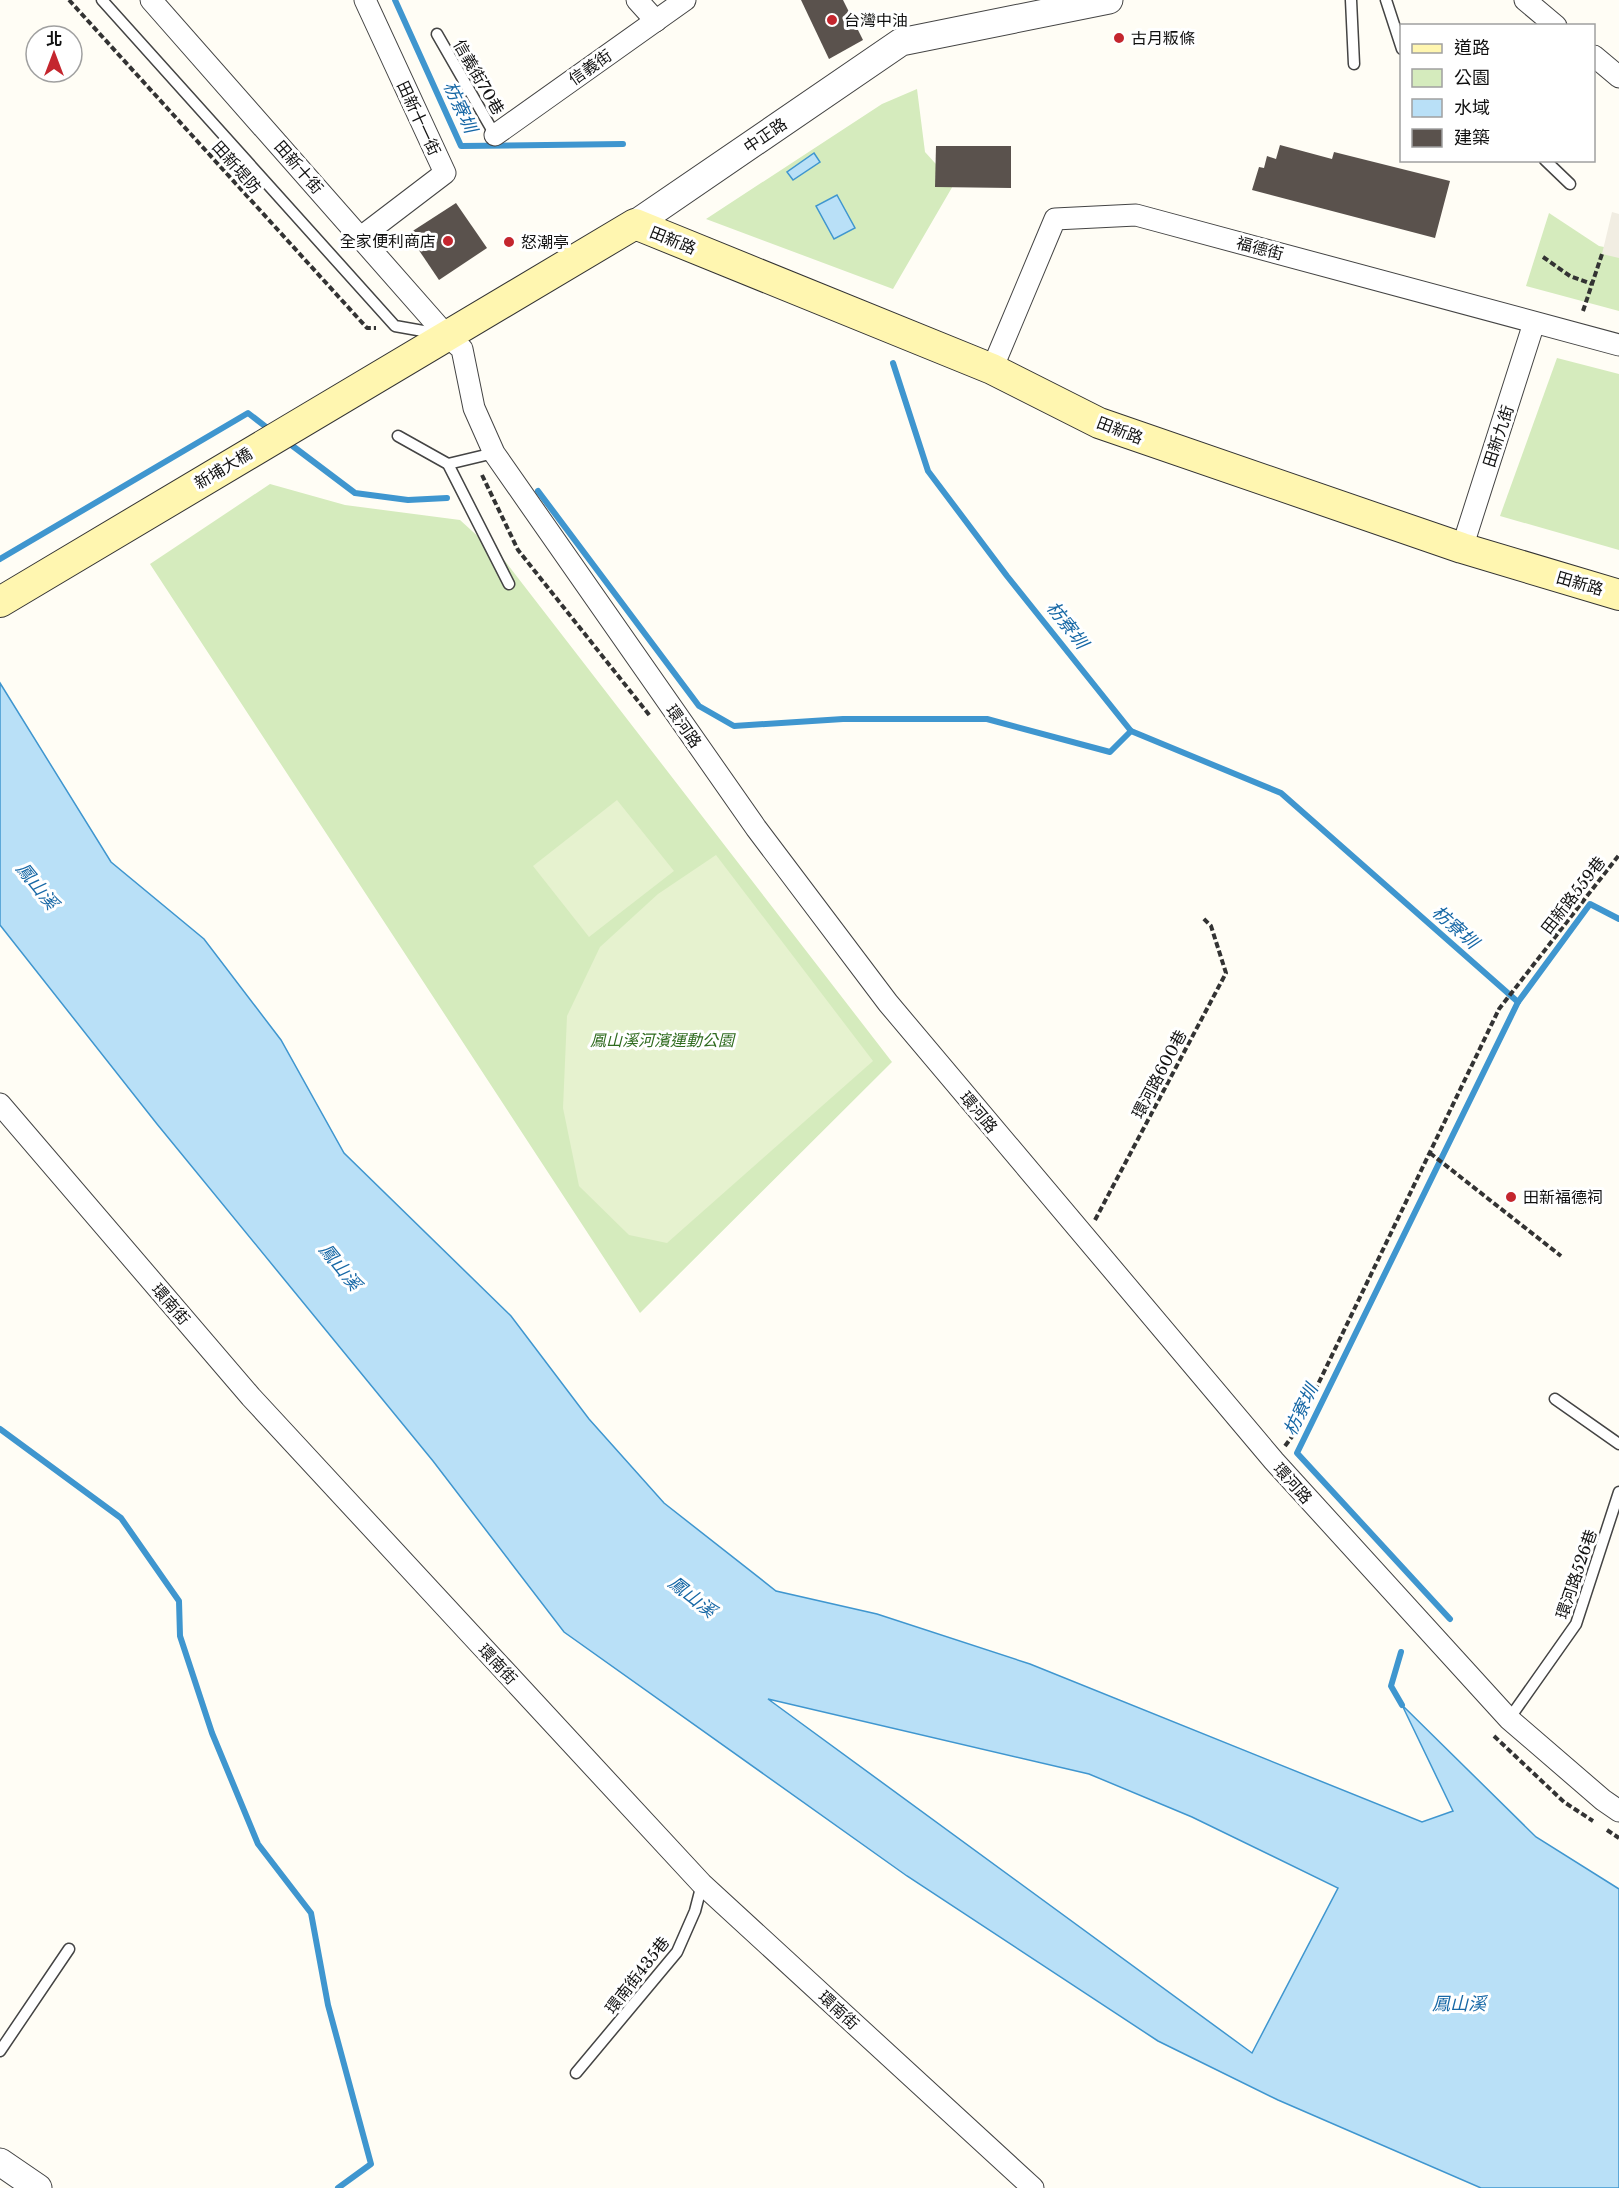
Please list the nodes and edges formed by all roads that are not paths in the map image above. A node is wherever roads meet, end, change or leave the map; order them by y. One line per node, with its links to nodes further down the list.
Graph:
1 (102, 0): 23 (lane)
2 (365, 0): 21 (street, 田新十一街)
3 (637, 0): 10 (street)
4 (685, 0): 10 (street, 信義街)
5 (1109, 0): 20 (street, 中正路)
6 (1351, 0): 15 (lane)
7 (1386, 0): 13 (lane)
8 (1525, 0): 11 (street)
9 (160, 4): 21 (street, 田新十街)
10 (656, 21): 17 (street, 信義街)
11 (1554, 24)
12 (437, 34): 17 (lane, 信義街70巷)
13 (1400, 46)
14 (1595, 58): 16 (street)
15 (1354, 64)
16 (1619, 77)
17 (495, 135)
18 (1547, 162): 19 (lane)
19 (1570, 184)
20 (635, 225): 23 (main road, 中正路); 25 (main road, 田新路)
21 (361, 237): 23 (street, 田新十街)
22 (1534, 323): 24 (street, 福德街); 25 (street, 福德街); 29 (street, 田新九街)
23 (446, 335): 27 (street, 環河路); 32 (main road, 新埔大橋)
24 (1619, 345)
25 (992, 369): 29 (main road, 田新路)
26 (398, 436): 28 (lane)
27 (494, 453): 28 (lane); 37 (street, 環河路)
28 (448, 464): 30 (lane)
29 (1462, 548): 31 (main road, 田新路)
30 (509, 584)
31 (1619, 595)
32 (0, 602)
33 (0, 1104): 39 (street, 環南街)
34 (1555, 1399): 35 (lane)
35 (1619, 1444)
36 (1619, 1492): 37 (lane, 環河路526巷)
37 (1509, 1719): 38 (street, 環河路)
38 (1619, 1810)
39 (702, 1884): 42 (lane, 環南街435巷); 45 (street, 環南街)
40 (69, 1949): 41 (lane)
41 (0, 2051)
42 (576, 2073)
43 (0, 2162): 44 (street)
44 (38, 2188)
45 (1033, 2188)

